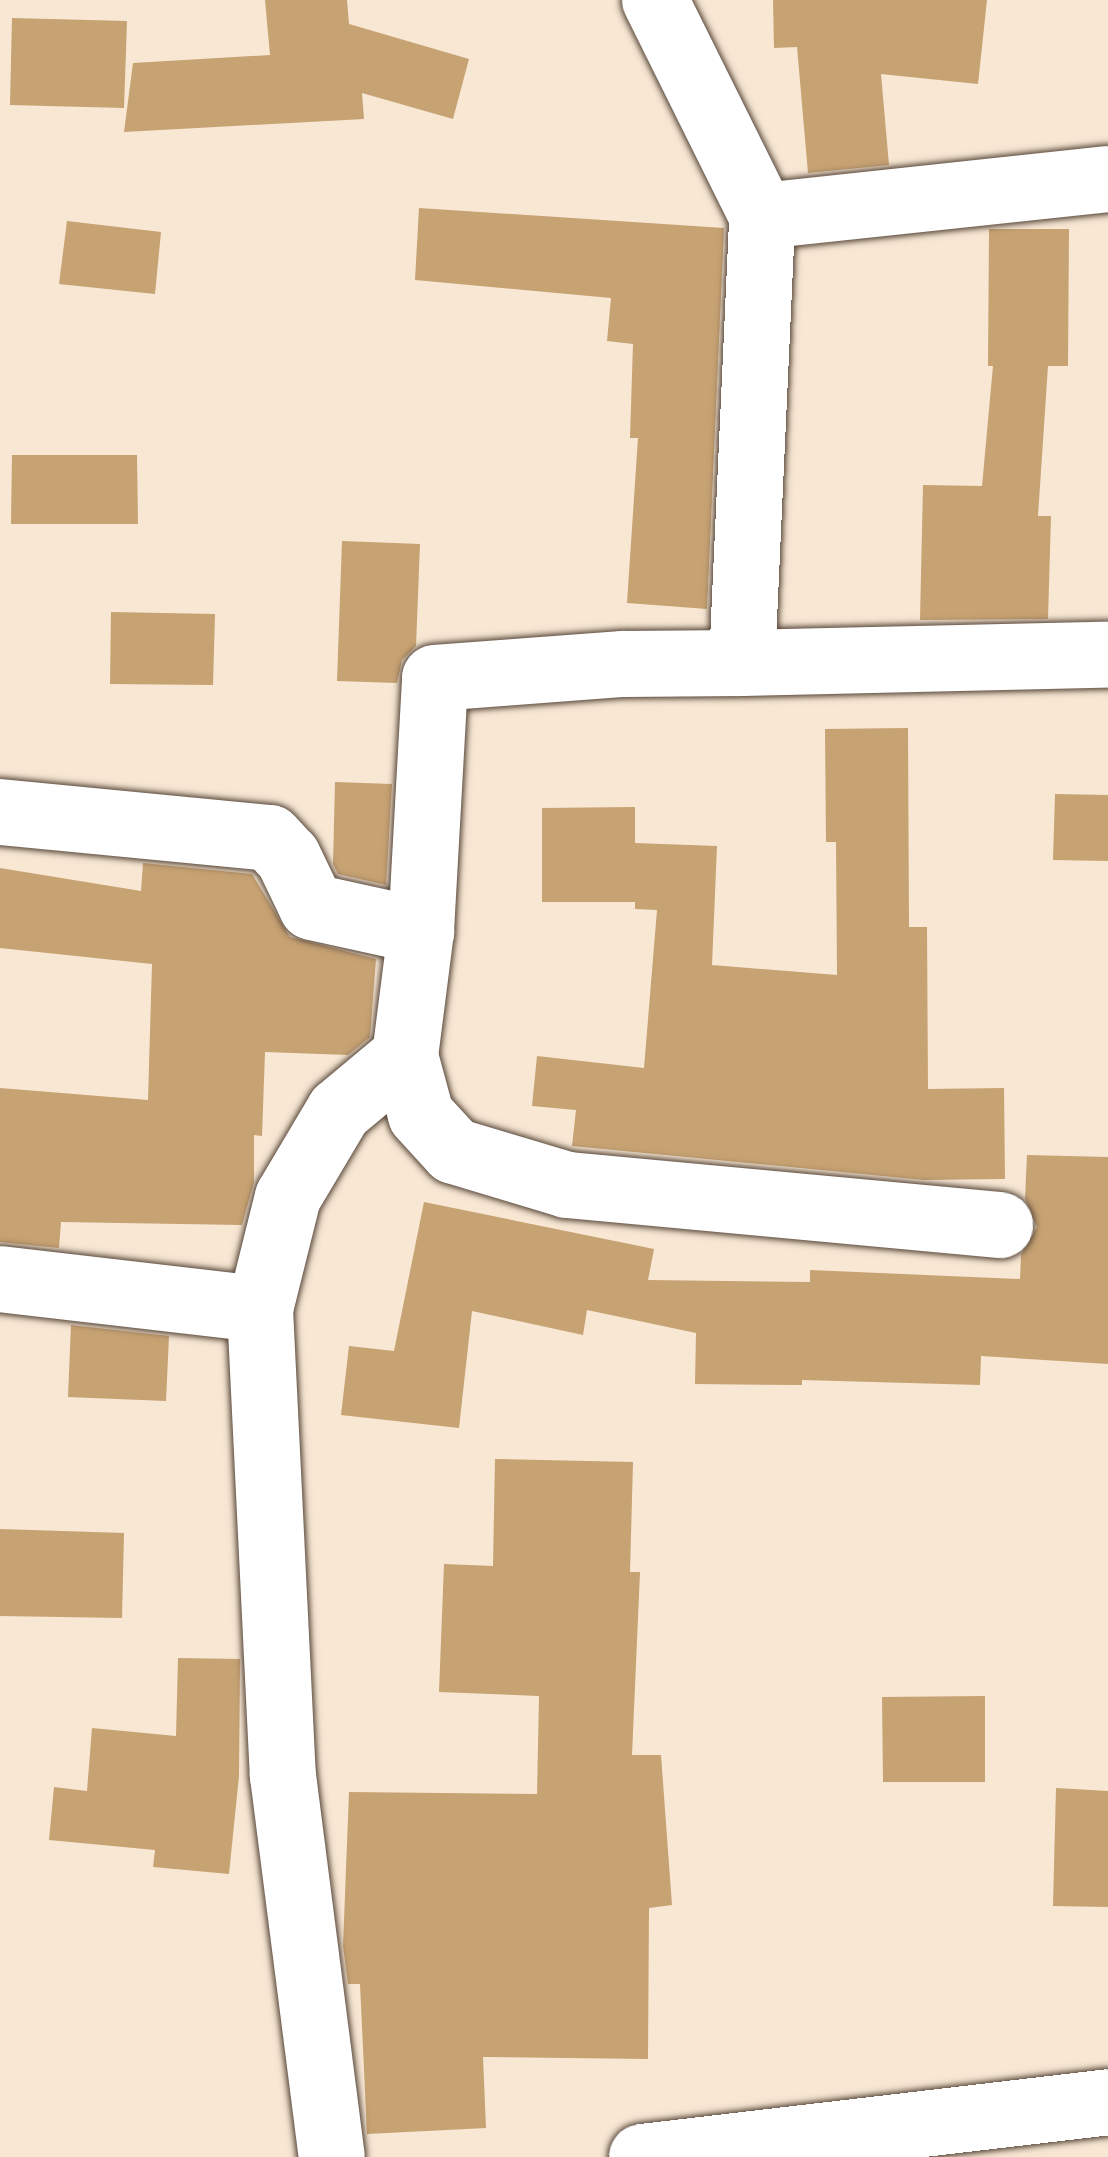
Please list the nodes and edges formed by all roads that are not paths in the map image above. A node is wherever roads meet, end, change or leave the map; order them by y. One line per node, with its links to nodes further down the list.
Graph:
1 (655, 0): 3 (street)
2 (1108, 179): 3 (street)
3 (762, 216): 5 (street)
4 (1108, 655): 5 (street)
5 (742, 663): 7 (street)
6 (0, 812): 7 (street)
7 (421, 931): 8 (street)
8 (405, 1056): 9 (street); 11 (street)
9 (1000, 1225)
10 (0, 1279): 11 (street)
11 (260, 1310): 13 (street)
12 (1108, 2102): 14 (street)
13 (332, 2157)
14 (642, 2157)

